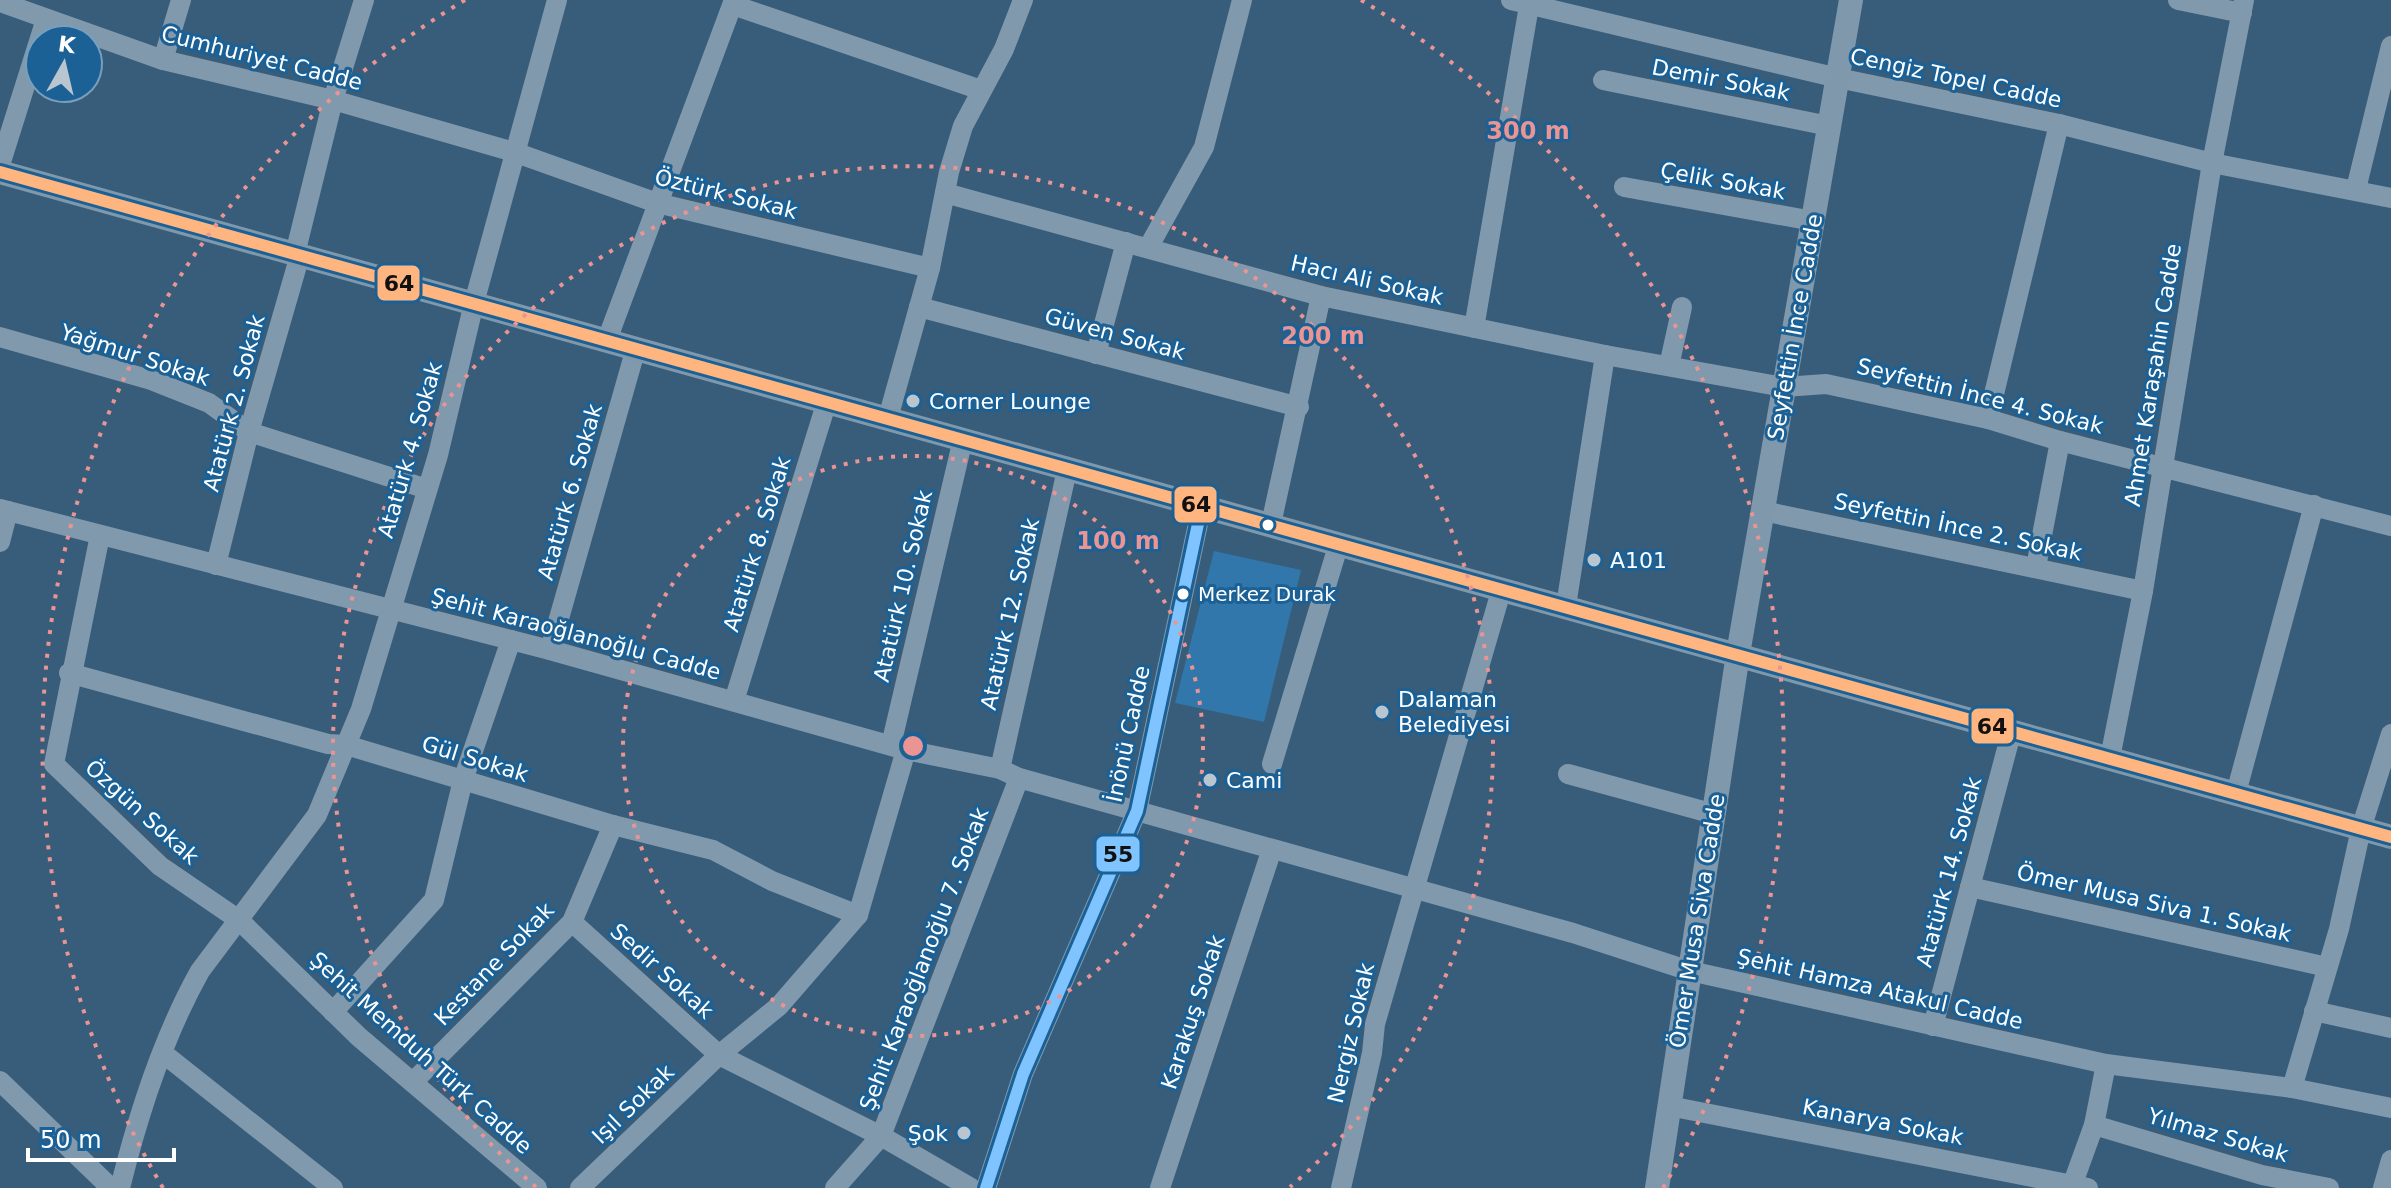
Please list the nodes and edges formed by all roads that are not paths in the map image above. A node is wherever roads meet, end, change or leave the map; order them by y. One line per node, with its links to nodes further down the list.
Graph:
1 (181, 0): 14 (street)
2 (364, 0): 18 (street, Atatürk 2. Sokak)
3 (557, 0): 21 (street, Atatürk 4. Sokak)
4 (1023, 0): 17 (street)
5 (1242, 0): 32 (street)
6 (1851, 0): 15 (main road, Seyfettin İnce Cadde)
7 (2178, 0): 11 (street)
8 (1523, 1): 15 (street, Cengiz Topel Cadde); 39 (street)
9 (0, 2): 12 (street, Cumhuriyet Cadde)
10 (733, 2): 17 (street); 29 (street)
11 (2243, 6): 22 (street, Ahmet Karaşahin Cadde)
12 (46, 19): 14 (street, Cumhuriyet Cadde); 23 (street)
13 (2391, 46): 26 (street)
14 (163, 60): 18 (street, Cumhuriyet Cadde)
15 (1838, 78): 19 (street, Cengiz Topel Cadde); 20 (main road, Seyfettin İnce Cadde)
16 (1603, 80): 20 (street, Demir Sokak)
17 (981, 90): 27 (street)
18 (333, 100): 21 (street, Cumhuriyet Cadde); 33 (street, Atatürk 2. Sokak)
19 (2059, 124): 22 (street, Cengiz Topel Cadde); 50 (street)
20 (1829, 126): 30 (main road, Seyfettin İnce Cadde)
21 (514, 152): 29 (street, Öztürk Sokak); 36 (street, Atatürk 4. Sokak)
22 (2212, 163): 26 (street, Cengiz Topel Cadde); 54 (street, Ahmet Karaşahin Cadde)
23 (0, 165)
24 (0, 172): 33 (main road)
25 (1624, 187): 30 (street, Çelik Sokak)
26 (2356, 189): 28 (street, Cengiz Topel Cadde)
27 (945, 193): 31 (street, Hacı Ali Sokak); 34 (street)
28 (2391, 198)
29 (657, 203): 34 (street, Öztürk Sokak); 41 (street)
30 (1813, 221): 46 (main road, Seyfettin İnce Cadde)
31 (1126, 242): 32 (street, Hacı Ali Sokak); 43 (street)
32 (1148, 248): 35 (street, Hacı Ali Sokak)
33 (298, 254): 36 (main road); 51 (street, Atatürk 2. Sokak)
34 (930, 268): 37 (street)
35 (1321, 296): 39 (street, Hacı Ali Sokak); 48 (street)
36 (474, 303): 41 (main road); 56 (street, Atatürk 4. Sokak)
37 (919, 307): 43 (street, Güven Sokak); 49 (street)
38 (1682, 307): 45 (street)
39 (1474, 328): 44 (street, Hacı Ali Sokak)
40 (0, 337): 51 (street, Yağmur Sokak)
41 (607, 340): 42 (main road)
42 (636, 348): 47 (main road); 73 (street, Atatürk 6. Sokak)
43 (1096, 354): 48 (street, Güven Sokak)
44 (1605, 355): 45 (street, Hacı Ali Sokak); 70 (street)
45 (1669, 366): 46 (street, Hacı Ali Sokak)
46 (1784, 387): 50 (street, Seyfettin İnce 4. Sokak); 60 (main road, Seyfettin İnce Cadde)
47 (827, 401): 49 (main road); 76 (street, Atatürk 8. Sokak)
48 (1299, 407): 61 (street)
49 (888, 418): 52 (main road)
50 (1988, 419): 53 (street, Seyfettin İnce 4. Sokak)
51 (249, 432): 56 (street, Yağmur Sokak); 66 (street, Atatürk 2. Sokak)
52 (963, 439): 55 (main road); 80 (street, Atatürk 10. Sokak)
53 (2060, 441): 54 (street, Seyfettin İnce 4. Sokak); 67 (street)
54 (2163, 465): 58 (street, Seyfettin İnce 4. Sokak); 69 (street, Ahmet Karaşahin Cadde)
55 (1067, 470): 57 (main road); 83 (street, Atatürk 12. Sokak)
56 (427, 489): 71 (street, Atatürk 4. Sokak)
57 (1202, 505): 61 (main road); 88 (street, İnönü Cadde)
58 (2314, 505): 62 (street, Seyfettin İnce 4. Sokak); 87 (street)
59 (4, 510): 63 (street, Şehit Karaoğlanoğlu Cadde); 64 (street)
60 (1763, 511): 67 (street, Seyfettin İnce 2. Sokak); 74 (main road, Seyfettin İnce Cadde)
61 (1271, 524): 65 (main road)
62 (2391, 526)
63 (100, 535): 66 (street, Şehit Karaoğlanoğlu Cadde); 75 (street)
64 (0, 542)
65 (1339, 543): 68 (main road); 82 (street)
66 (216, 565): 71 (street, Şehit Karaoğlanoğlu Cadde)
67 (2036, 567): 69 (street, Seyfettin İnce 2. Sokak)
68 (1502, 588): 70 (main road); 95 (street, Nergiz Sokak)
69 (2143, 591): 81 (street, Ahmet Karaşahin Cadde)
70 (1566, 606): 74 (main road)
71 (389, 610): 72 (street, Şehit Karaoğlanoğlu Cadde); 79 (street, Atatürk 4. Sokak)
72 (511, 640): 73 (street, Şehit Karaoğlanoğlu Cadde); 86 (street)
73 (550, 650): 76 (street, Şehit Karaoğlanoğlu Cadde)
74 (1738, 654): 77 (main road); 89 (main road, Ömer Musa Siva Cadde)
75 (69, 673): 79 (street, Gül Sokak); 97 (street, Özgün Sokak)
76 (734, 701): 80 (street, Şehit Karaoğlanoğlu Cadde)
77 (2012, 730): 81 (main road); 94 (street, Atatürk 14. Sokak)
78 (2391, 734): 91 (street)
79 (346, 745): 86 (street, Gül Sokak); 97 (street, Atatürk 4. Sokak)
80 (898, 747): 83 (street, Şehit Karaoğlanoğlu Cadde); 96 (street, Atatürk 10. Sokak)
81 (2110, 758): 87 (main road)
82 (1272, 764)
83 (1000, 769): 85 (street, Şehit Karaoğlanoğlu Cadde)
84 (1568, 774): 89 (street)
85 (1019, 778): 88 (street, Şehit Karaoğlanoğlu Cadde); 114 (street, Şehit Karaoğlanoğlu 7. Sokak)
86 (463, 780): 90 (street, Gül Sokak); 102 (street)
87 (2236, 793): 91 (main road)
88 (1137, 811): 93 (street, Şehit Hamza Atakul Cadde); 125 (street, İnönü Cadde)
89 (1714, 814): 100 (main road, Ömer Musa Siva Cadde)
90 (613, 825): 96 (street, Gül Sokak); 98 (street, Kestane Sokak)
91 (2361, 829): 92 (main road); 99 (street)
92 (2391, 837)
93 (1271, 852): 95 (street, Şehit Hamza Atakul Cadde); 126 (street, Karakuş Sokak)
94 (1970, 887): 99 (street, Ömer Musa Siva 1. Sokak); 103 (street, Atatürk 14. Sokak)
95 (1413, 891): 100 (street, Şehit Hamza Atakul Cadde); 127 (street, Nergiz Sokak)
96 (858, 915): 106 (street, Işıl Sokak)
97 (239, 920): 102 (street, Şehit Memduh Türk Cadde); 105 (street, Atatürk 4. Sokak)
98 (572, 922): 106 (street, Sedir Sokak); 109 (street, Kestane Sokak)
99 (2327, 967): 101 (street)
100 (1690, 971): 103 (street, Şehit Hamza Atakul Cadde); 111 (main road, Ömer Musa Siva Cadde)
101 (2314, 1011): 104 (street); 110 (street)
102 (333, 1012): 109 (street, Şehit Memduh Türk Cadde)
103 (1933, 1026): 107 (street, Şehit Hamza Atakul Cadde)
104 (2391, 1028)
105 (164, 1054): 119 (street, Atatürk 4. Sokak); 120 (street)
106 (719, 1055): 114 (street, Sedir Sokak); 122 (street, Işıl Sokak)
107 (2106, 1064): 110 (street, Şehit Hamza Atakul Cadde); 113 (street)
108 (0, 1081): 118 (street)
109 (413, 1082): 121 (street, Şehit Memduh Türk Cadde)
110 (2292, 1088): 112 (street, Şehit Hamza Atakul Cadde)
111 (1669, 1106): 116 (street, Kanarya Sokak); 128 (main road, Ömer Musa Siva Cadde)
112 (2391, 1108)
113 (2094, 1125): 117 (street); 129 (street, Yılmaz Sokak)
114 (881, 1136): 123 (street, Şehit Karaoğlanoğlu 7. Sokak); 124 (street, Sedir Sokak)
115 (2391, 1160): 130 (street)
116 (2004, 1179): 117 (street, Kanarya Sokak)
117 (2080, 1186)
118 (111, 1188)
119 (120, 1188)
120 (333, 1188)
121 (537, 1188)
122 (580, 1188)
123 (835, 1188)
124 (971, 1188)
125 (986, 1188)
126 (1160, 1188)
127 (1341, 1188)
128 (1657, 1188)
129 (2329, 1188)
130 (2383, 1188)

